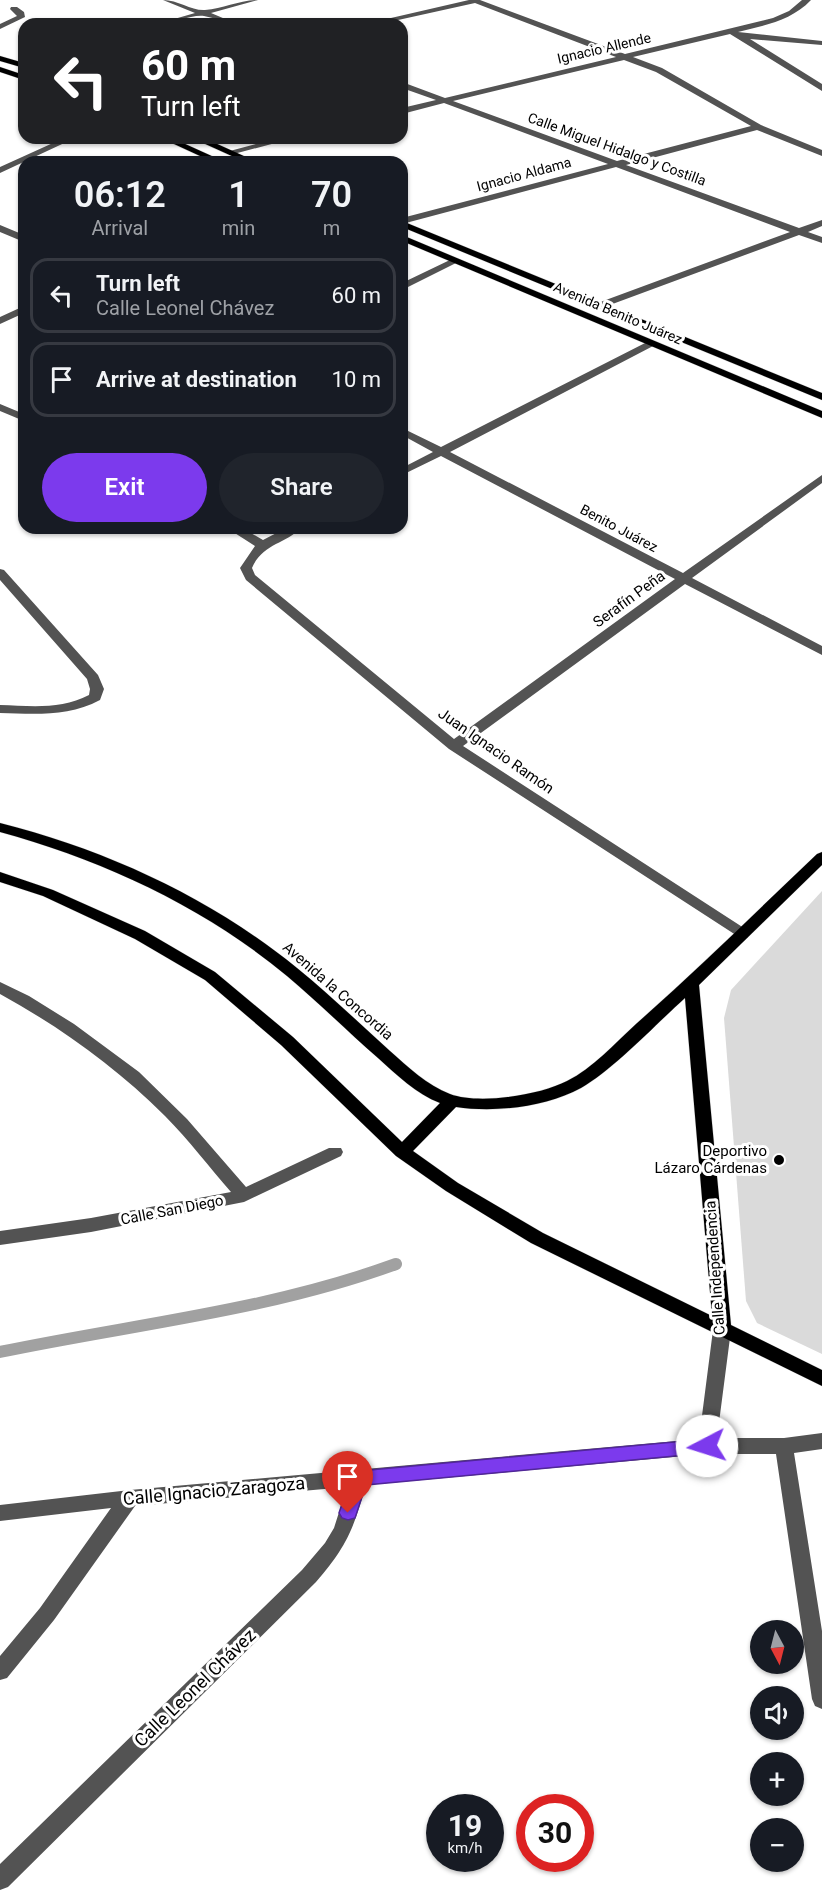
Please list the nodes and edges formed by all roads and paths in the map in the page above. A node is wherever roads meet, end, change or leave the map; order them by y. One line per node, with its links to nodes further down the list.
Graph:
1 (168, 0): 6 (street)
2 (254, 0): 6 (street)
3 (474, 0): 11 (street); 15 (street)
4 (808, 3): 13 (street, Ignacio Allende)
5 (14, 9): 8 (street)
6 (203, 13): 9 (street); 10 (street)
7 (18, 18): 12 (street)
8 (19, 18)
9 (184, 18)
10 (217, 18)
11 (395, 18)
12 (0, 27)
13 (735, 33): 14 (street); 15 (street, Ignacio Allende); 20 (street)
14 (822, 44)
15 (630, 57): 22 (street, Ignacio Allende); 24 (street)
16 (0, 58): 17 (main road)
17 (18, 63)
18 (0, 69): 19 (main road)
19 (18, 76)
20 (820, 85)
21 (408, 87): 22 (street, Calle Miguel Hidalgo y Costilla)
22 (445, 100): 23 (street, Ignacio Allende); 35 (street, Calle Miguel Hidalgo y Costilla)
23 (408, 109)
24 (758, 127): 30 (street); 35 (street, Ignacio Aldama)
25 (58, 144): 31 (street)
26 (179, 144): 32 (main road)
27 (211, 144): 29 (main road)
28 (264, 144): 29 (street)
29 (230, 152): 33 (main road)
30 (822, 153)
31 (31, 156)
32 (207, 156)
33 (239, 156)
34 (18, 162): 36 (street)
35 (617, 163): 37 (street, Ignacio Aldama); 41 (street, Calle Miguel Hidalgo y Costilla)
36 (0, 170)
37 (408, 221)
38 (822, 223): 41 (street)
39 (408, 226): 47 (main road, Avenida Benito Juárez)
40 (0, 228): 42 (street)
41 (798, 231): 43 (street, Calle Miguel Hidalgo y Costilla); 47 (street)
42 (18, 236)
43 (822, 240)
44 (408, 241): 45 (main road, Avenida Benito Juárez)
45 (455, 261): 46 (street); 50 (main road, Avenida Benito Juárez)
46 (408, 284)
47 (599, 306): 51 (main road, Avenida Benito Juárez)
48 (18, 312): 49 (street)
49 (0, 321)
50 (651, 343): 53 (main road, Avenida Benito Juárez); 56 (street)
51 (822, 397)
52 (0, 406): 54 (street)
53 (820, 412)
54 (18, 415)
55 (408, 434): 56 (street, Benito Juárez)
56 (441, 451): 57 (street); 63 (street, Benito Juárez)
57 (408, 469)
58 (822, 478): 63 (street, Serafín Peña)
59 (244, 534): 61 (street)
60 (284, 534): 61 (street)
61 (263, 545): 66 (street, Juan Ignacio Ramón)
62 (0, 573): 65 (street)
63 (683, 579): 64 (street, Benito Juárez); 66 (street, Serafín Peña)
64 (822, 651)
65 (0, 709)
66 (454, 746): 70 (street, Juan Ignacio Ramón)
67 (0, 827): 73 (main road, Avenida la Concordia)
68 (822, 857): 70 (main road)
69 (0, 877): 75 (main road)
70 (742, 934): 71 (main road)
71 (691, 984): 73 (main road); 78 (main road, Calle Independencia)
72 (0, 987): 76 (street)
73 (452, 1101): 75 (main road)
74 (335, 1152): 76 (street, Calle San Diego)
75 (402, 1152): 78 (main road)
76 (244, 1196): 77 (street, Calle San Diego)
77 (0, 1238)
78 (722, 1330): 79 (main road); 81 (street, Calle Independencia)
79 (822, 1378)
80 (822, 1441): 82 (street, Calle Ignacio Zaragoza)
81 (707, 1446): 82 (street, Calle Ignacio Zaragoza); 83 (street, Calle Ignacio Zaragoza)
82 (784, 1446): 87 (street)
83 (359, 1478): 84 (street, Calle Ignacio Zaragoza); 88 (street, Calle Leonel Chávez)
84 (130, 1498): 85 (street, Calle Ignacio Zaragoza); 86 (street)
85 (0, 1513)
86 (0, 1671)
87 (822, 1699)
88 (0, 1879)

